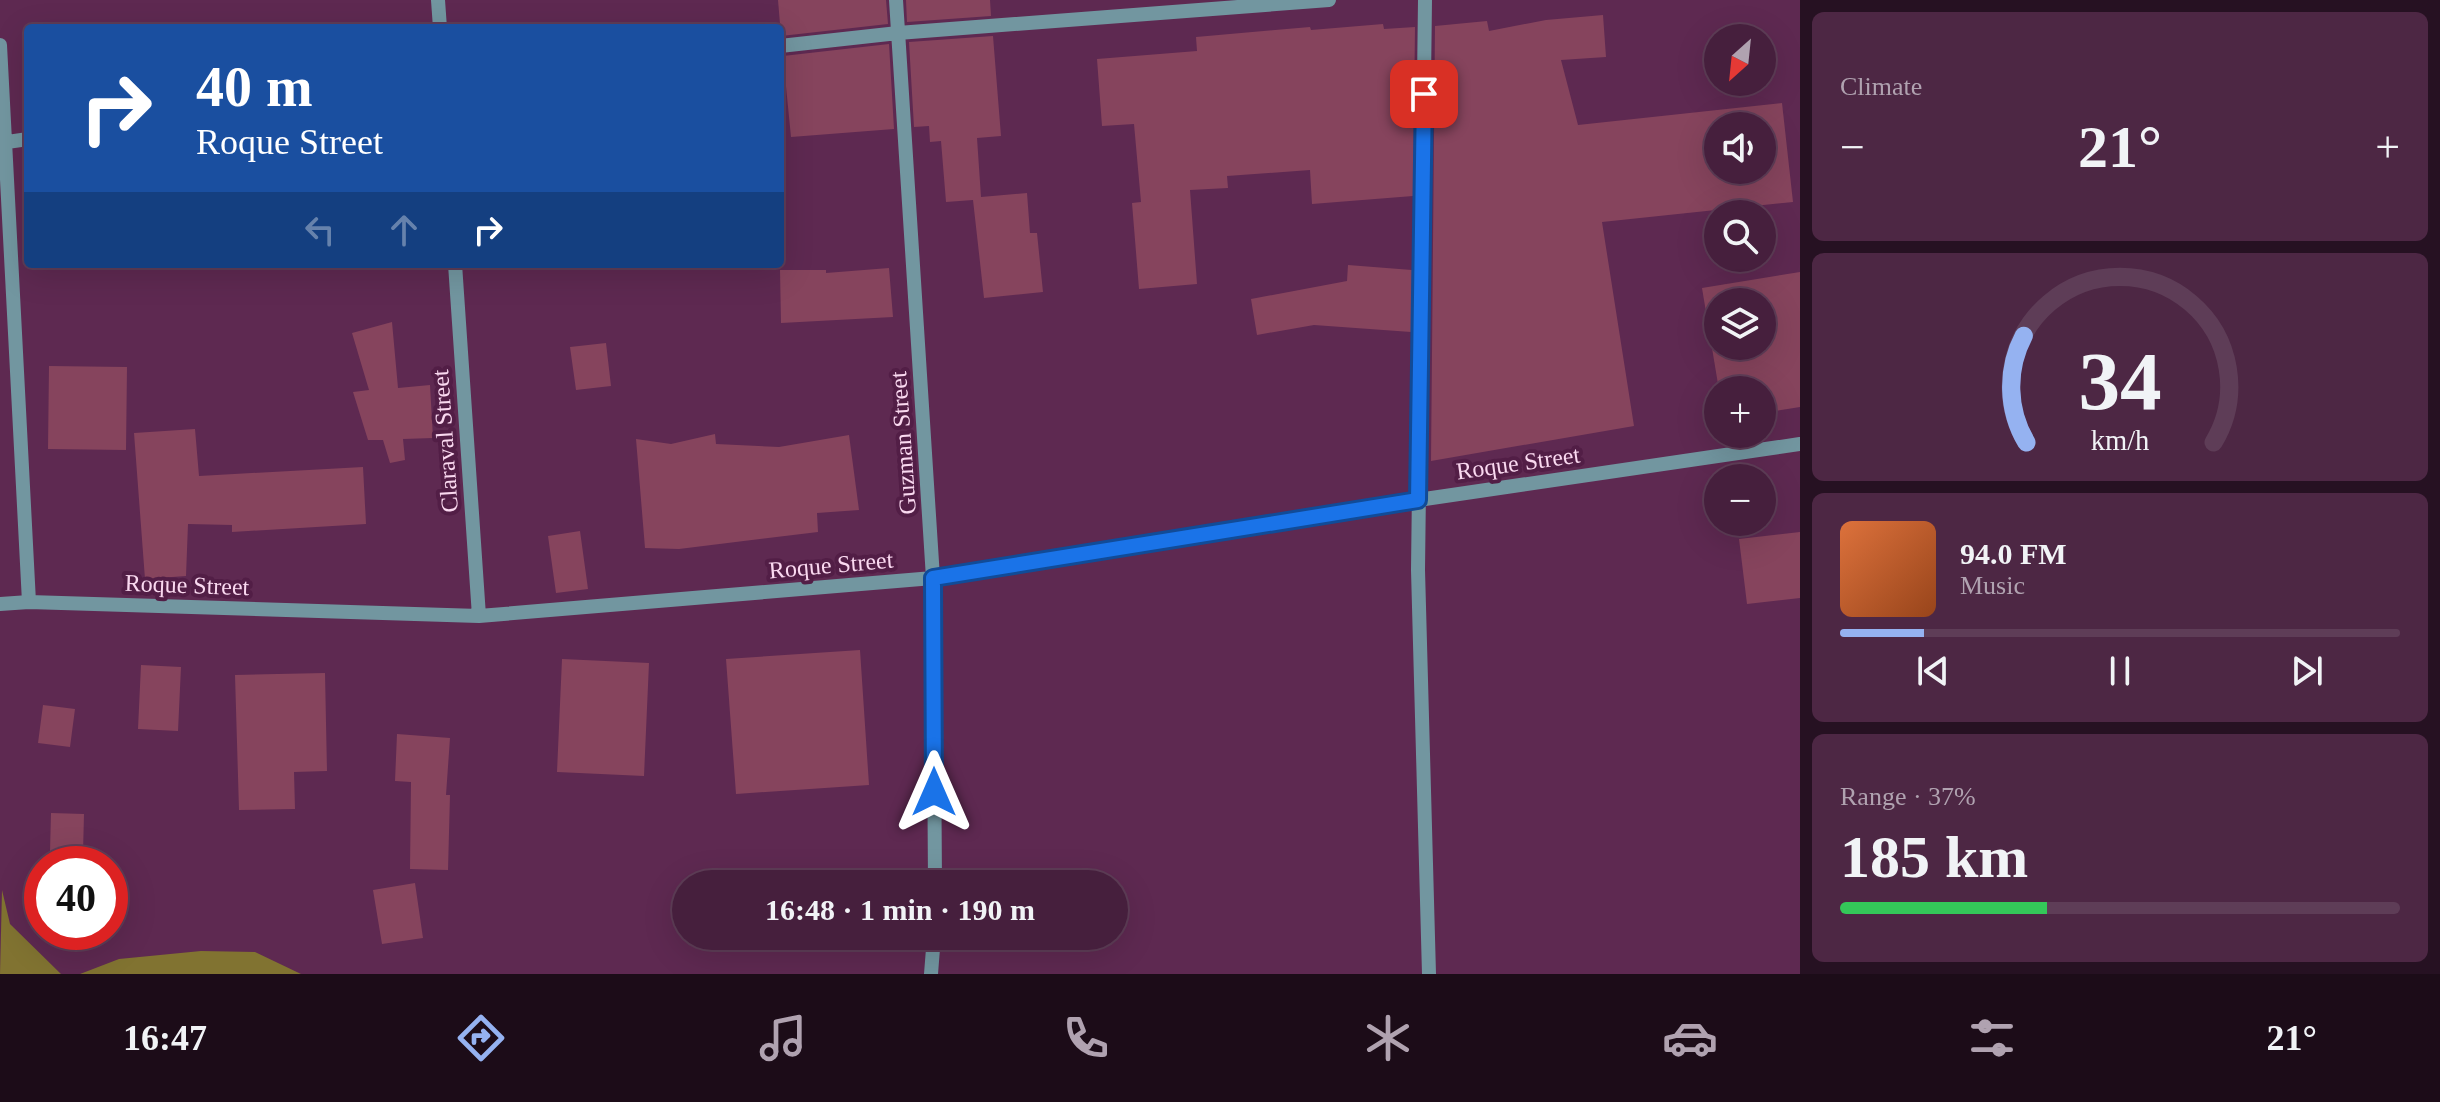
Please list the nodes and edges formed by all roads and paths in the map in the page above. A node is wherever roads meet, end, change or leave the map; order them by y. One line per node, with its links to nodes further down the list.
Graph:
1 (438, 0): 5 (street)
2 (896, 0): 6 (street, Guzman Street)
3 (1329, 0): 6 (street)
4 (1425, 0): 13 (street)
5 (440, 24)
6 (898, 33): 8 (street); 14 (street, Guzman Street)
7 (0, 45): 10 (street)
8 (784, 46)
9 (24, 139): 10 (street)
10 (3, 142): 15 (street)
11 (455, 268): 17 (street, Claraval Street)
12 (1800, 444): 13 (street, Roque Street)
13 (1418, 500): 14 (street, Roque Street); 21 (street)
14 (933, 578): 17 (street, Roque Street); 18 (street, Guzman Street)
15 (29, 602): 16 (street, Roque Street); 17 (street, Roque Street)
16 (0, 604)
17 (479, 616)
18 (935, 870)
19 (933, 950): 20 (street)
20 (931, 974)
21 (1429, 974)

